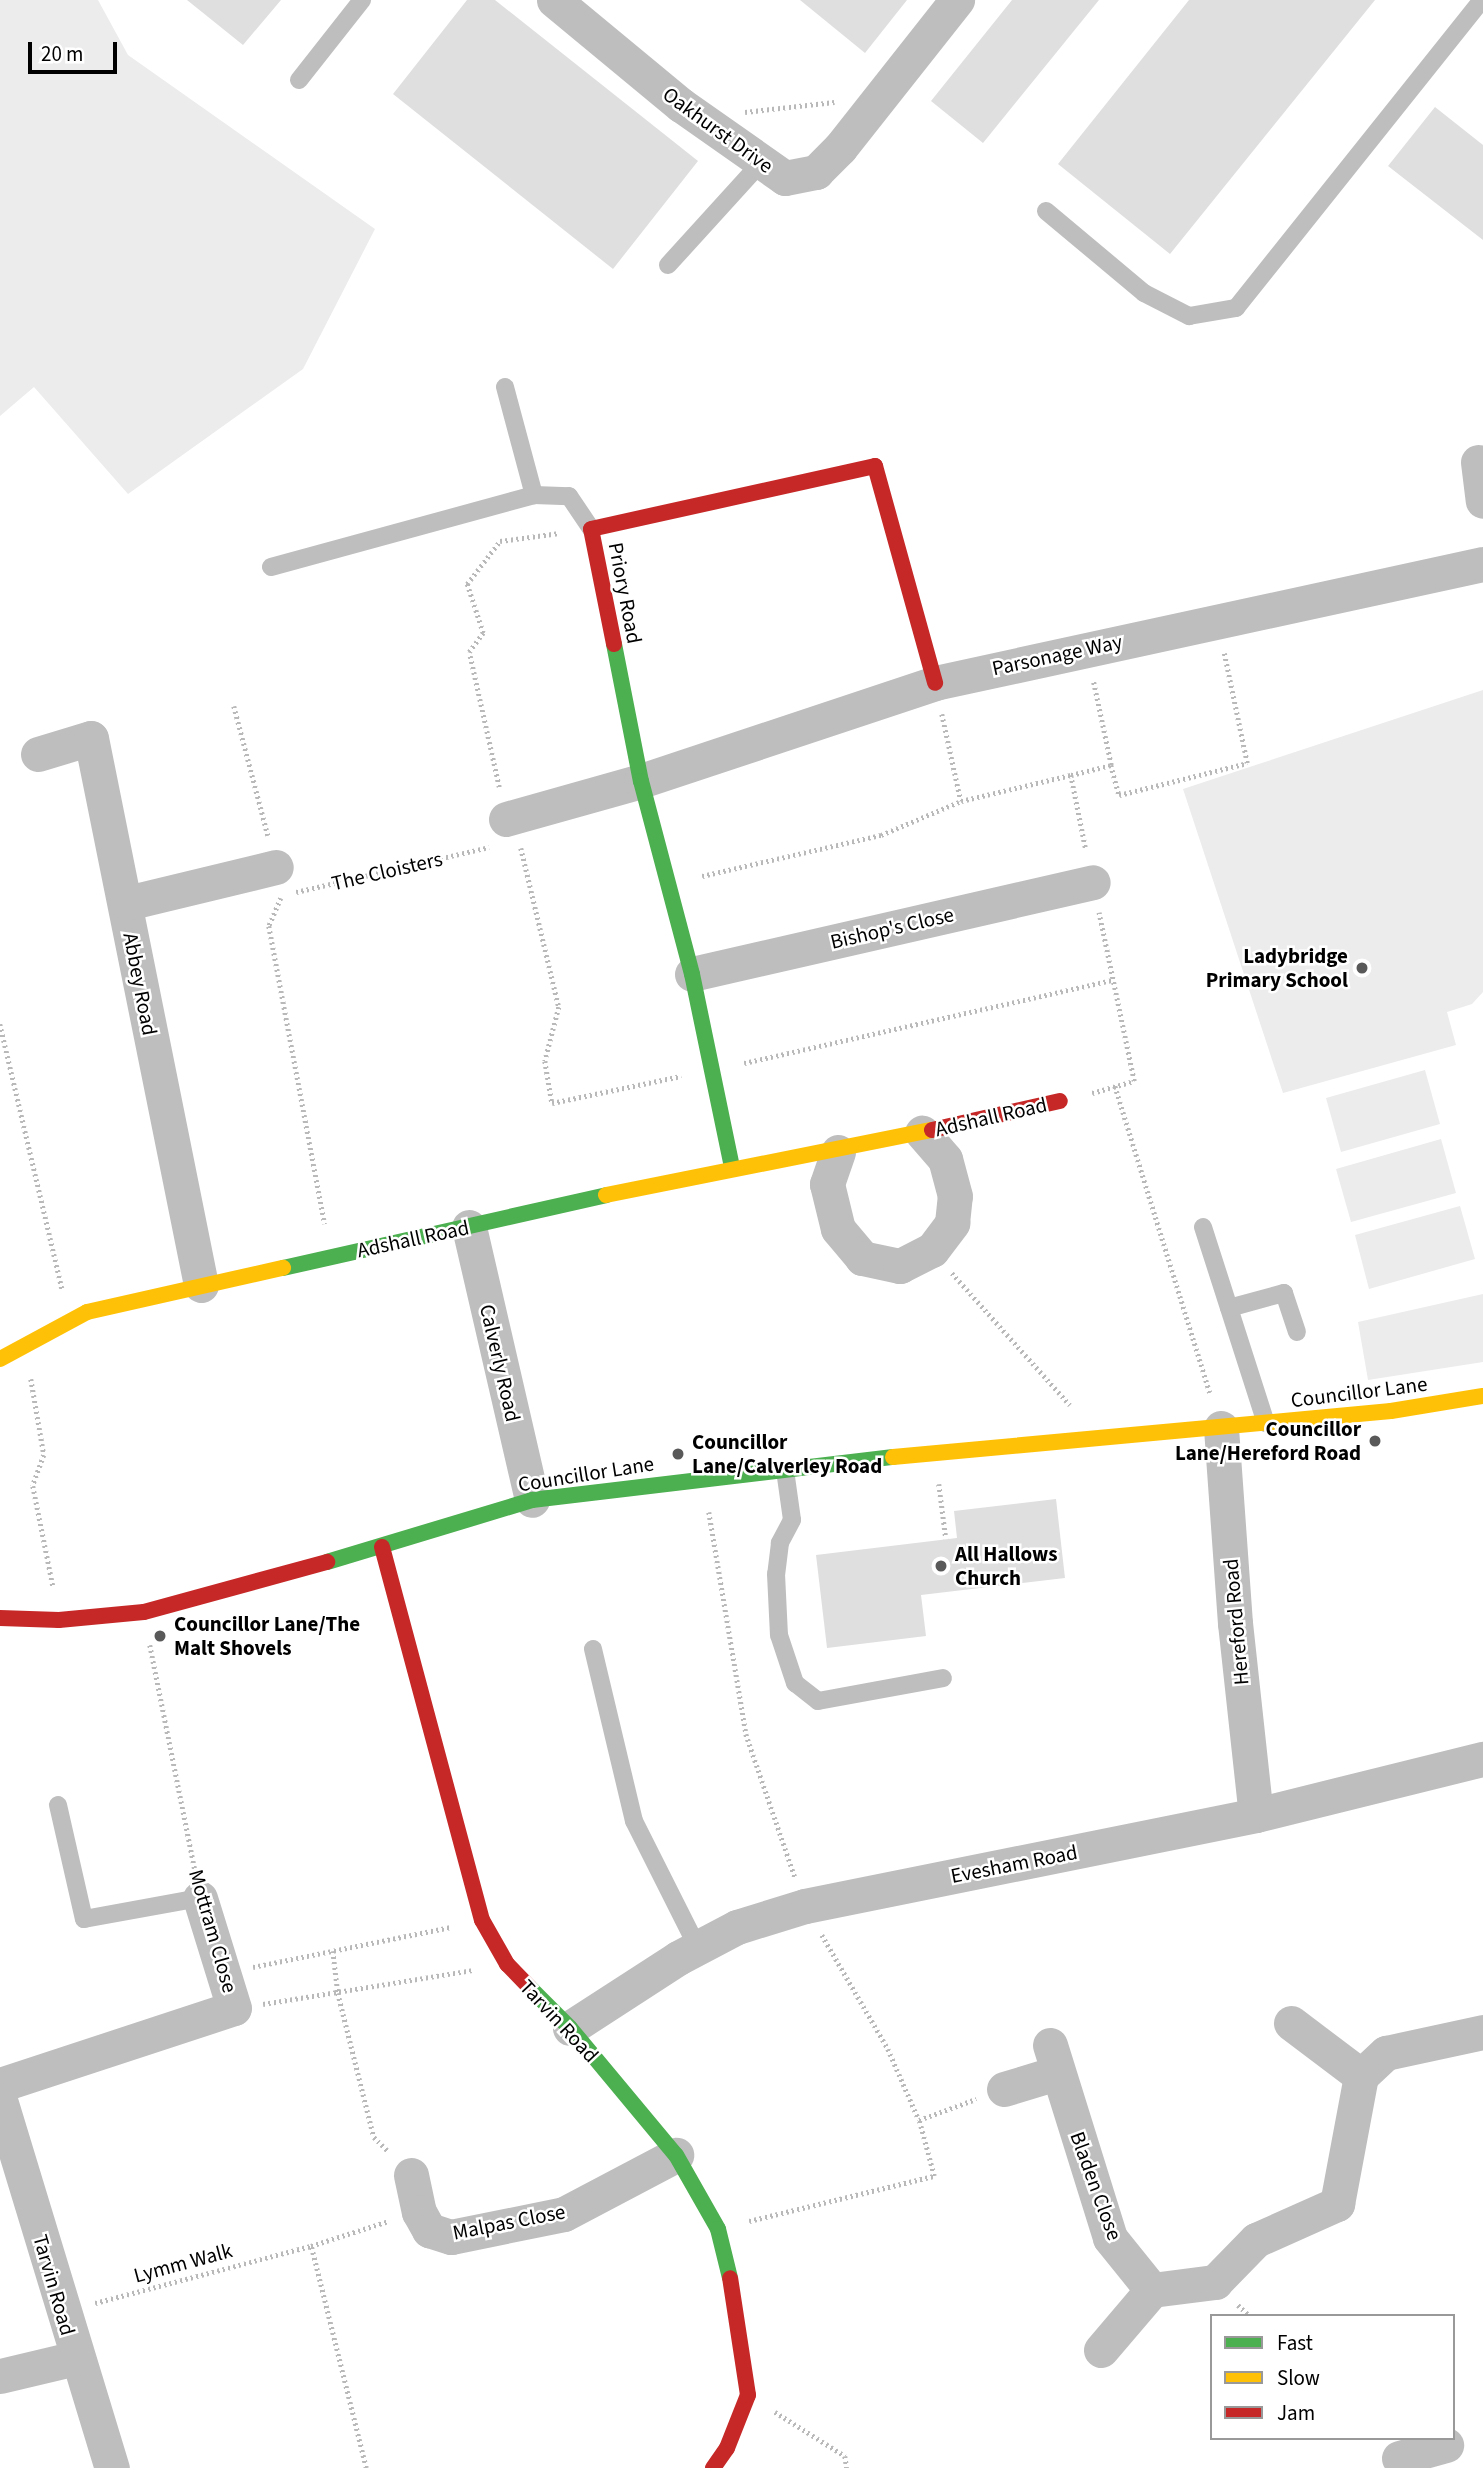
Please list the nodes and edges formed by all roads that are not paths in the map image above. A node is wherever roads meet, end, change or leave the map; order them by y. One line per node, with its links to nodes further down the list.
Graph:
1 (362, 0): 5 (lane)
2 (554, 0): 6 (street, Oakhurst Drive)
3 (957, 0): 6 (street, Oakhurst Drive)
4 (1482, 0): 7 (lane)
5 (299, 80)
6 (760, 164): 8 (lane)
7 (1046, 211)
8 (668, 265)
9 (505, 387): 11 (lane)
10 (1478, 462): 12 (street)
11 (534, 495): 13 (lane); 15 (lane)
12 (1483, 501)
13 (591, 529): 16 (street, Priory Road); 18 (street, Priory Road)
14 (1483, 564): 16 (street, Parsonage Way)
15 (271, 567)
16 (934, 683): 18 (street, Parsonage Way)
17 (38, 754): 22 (street, Abbey Road)
18 (641, 782): 19 (street); 23 (street, Priory Road)
19 (509, 830)
20 (279, 881): 22 (street)
21 (1093, 882): 23 (street, Bishop's Close)
22 (127, 903): 30 (street, Abbey Road)
23 (692, 974): 27 (street, Priory Road)
24 (1060, 1101): 25 (street, Adshall Road)
25 (922, 1133): 26 (street, Adshall Road); 26 (street, Adshall Road)
26 (838, 1152): 27 (street, Adshall Road)
27 (732, 1167): 28 (street, Adshall Road)
28 (468, 1227): 30 (street, Adshall Road); 38 (street, Calverly Road)
29 (1203, 1227): 31 (lane)
30 (201, 1284): 33 (street, Adshall Road)
31 (1229, 1308): 32 (lane); 35 (lane)
32 (1297, 1332)
33 (0, 1359)
34 (1483, 1396): 35 (street, Councillor Lane)
35 (1266, 1423): 36 (street, Councillor Lane)
36 (1221, 1428): 37 (street, Councillor Lane); 45 (street, Hereford Road)
37 (785, 1470): 38 (street, Councillor Lane); 42 (lane)
38 (532, 1500): 39 (street, Councillor Lane)
39 (382, 1548): 40 (street, Councillor Lane); 49 (street, Tarvin Road)
40 (0, 1618)
41 (593, 1649): 47 (lane)
42 (943, 1678)
43 (1483, 1759): 45 (street, Evesham Road)
44 (58, 1805): 46 (lane)
45 (1256, 1815): 47 (street, Evesham Road)
46 (200, 1898): 52 (street, Mottram Close)
47 (698, 1948): 49 (street, Evesham Road)
48 (1291, 2023): 51 (street)
49 (570, 2028): 55 (street, Tarvin Road)
50 (1483, 2032): 51 (street)
51 (1361, 2076): 57 (street)
52 (0, 2085)
53 (1004, 2089): 57 (street, Bladen Close)
54 (0, 2100): 59 (street, Tarvin Road)
55 (676, 2155): 56 (street, Malpas Close); 64 (street, Tarvin Road)
56 (411, 2175)
57 (1152, 2290): 58 (street)
58 (1101, 2350)
59 (76, 2358): 60 (street); 63 (street, Tarvin Road)
60 (0, 2376)
61 (1448, 2450): 62 (street)
62 (1399, 2458)
63 (112, 2468)
64 (713, 2468)

